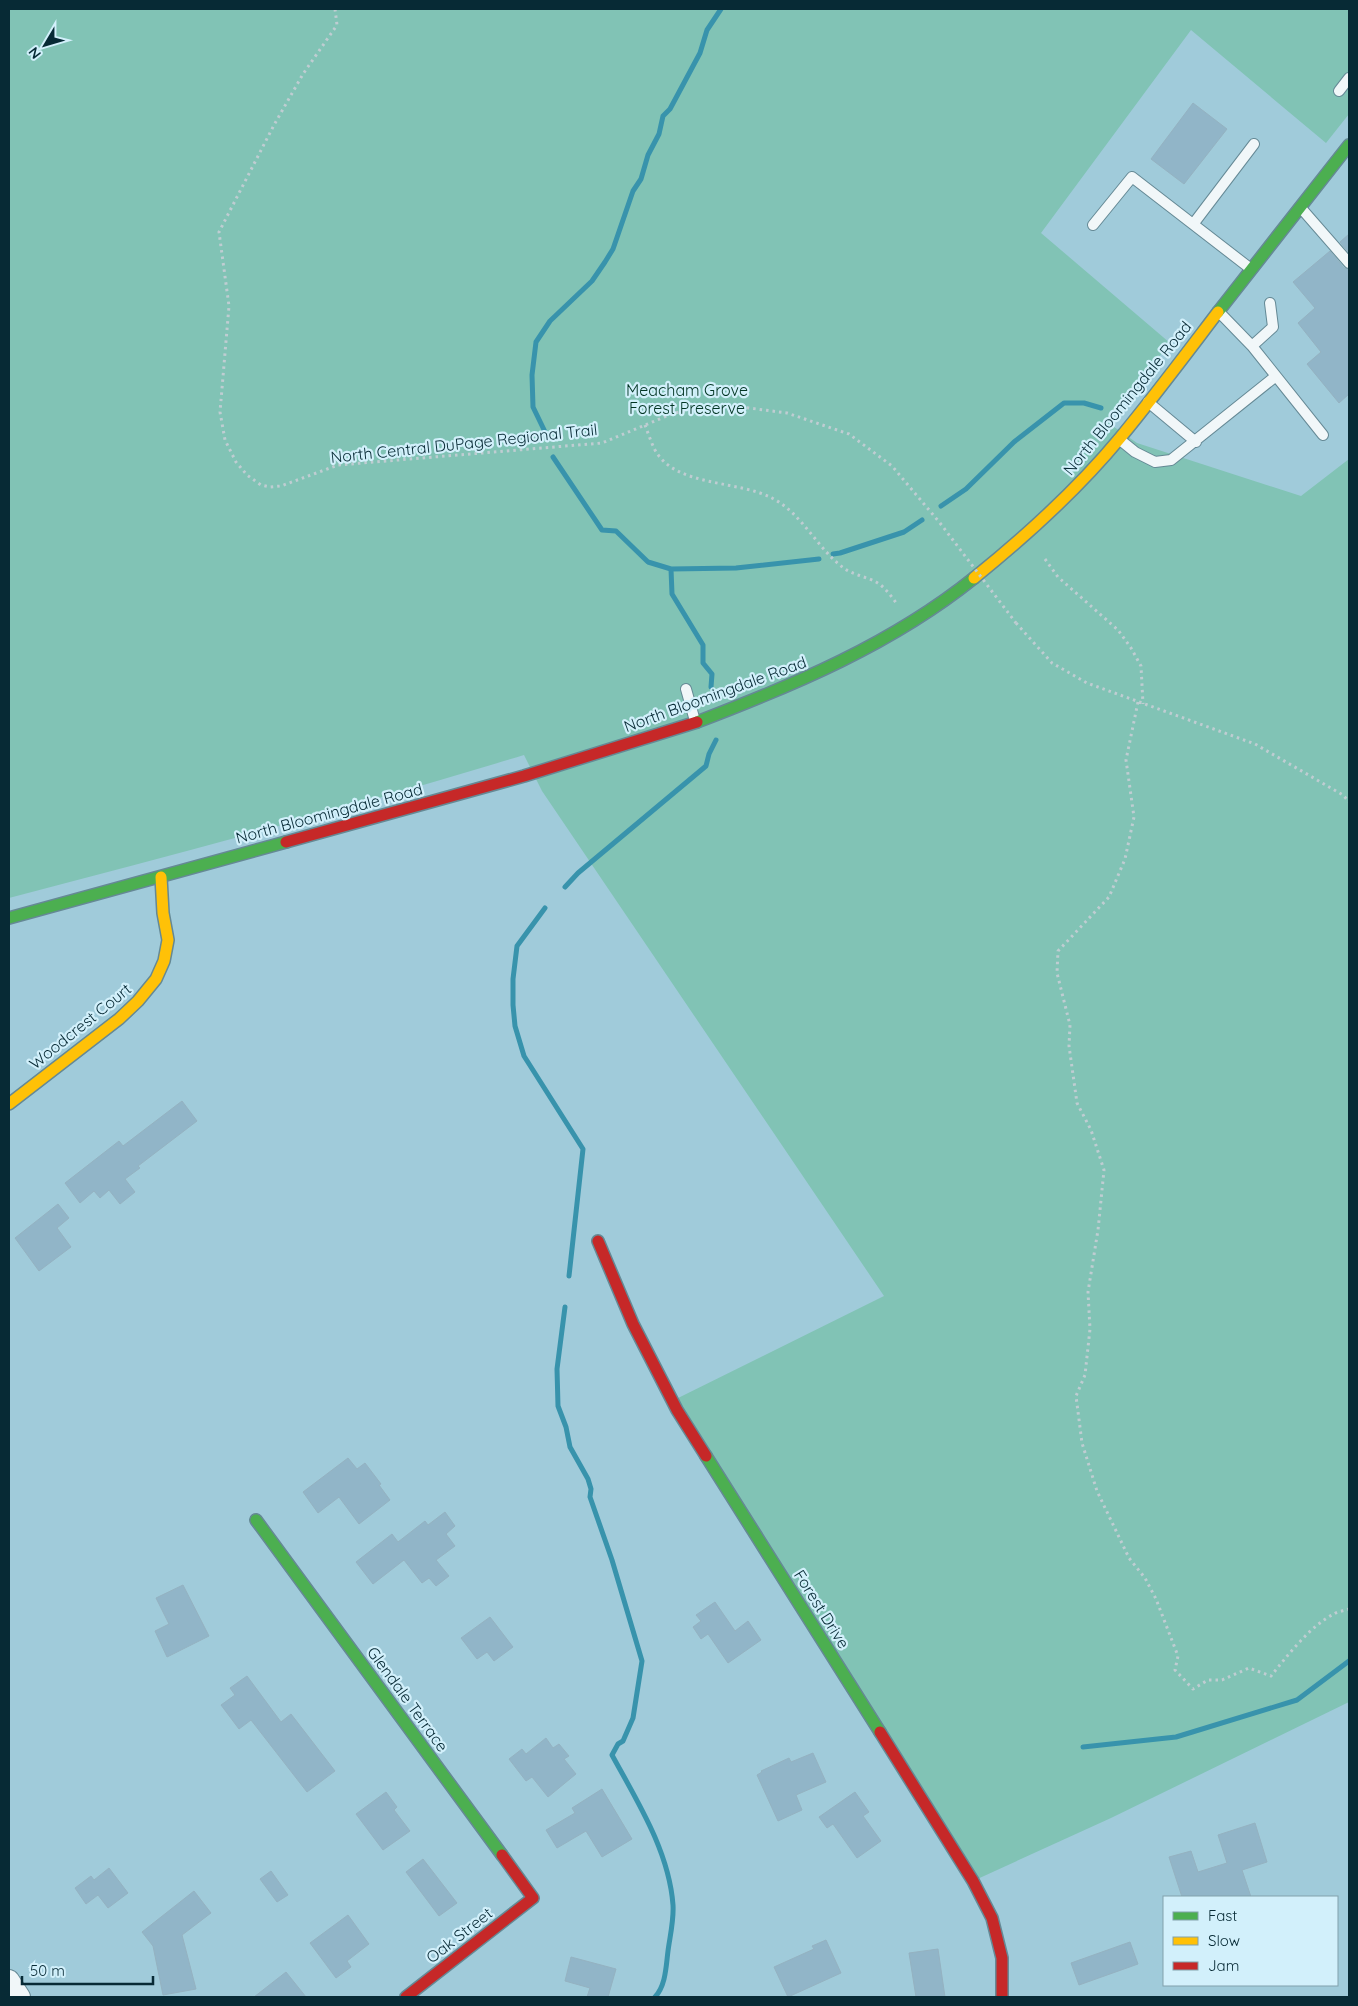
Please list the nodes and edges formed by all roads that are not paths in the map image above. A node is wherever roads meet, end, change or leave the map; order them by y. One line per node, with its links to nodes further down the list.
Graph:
1 (1349, 78): 2 (lane)
2 (1339, 92)
3 (1254, 144): 6 (lane)
4 (1349, 145): 5 (street, North Bloomingdale Road)
5 (1300, 208): 8 (lane); 9 (street, North Bloomingdale Road)
6 (1194, 223): 7 (lane); 9 (lane)
7 (1093, 224)
8 (1349, 263)
9 (1252, 269): 11 (street, North Bloomingdale Road)
10 (1270, 303): 12 (lane)
11 (1219, 311): 12 (lane); 14 (street, North Bloomingdale Road)
12 (1252, 346): 13 (lane)
13 (1276, 376): 15 (lane); 17 (lane)
14 (1148, 402): 16 (street, North Bloomingdale Road); 17 (lane)
15 (1323, 435)
16 (1119, 439): 17 (lane); 19 (street, North Bloomingdale Road)
17 (1196, 442)
18 (686, 690): 19 (lane)
19 (695, 721): 20 (street, North Bloomingdale Road)
20 (161, 877): 21 (street, North Bloomingdale Road); 22 (street, Woodcrest Court)
21 (9, 918)
22 (9, 1104)
23 (598, 1241): 29 (street, Forest Drive)
24 (256, 1520): 25 (street, Glendale Terrace)
25 (533, 1898): 28 (street, Oak Street)
26 (9, 1980): 27 (street)
27 (20, 1997)
28 (406, 1997)
29 (1002, 1997)

